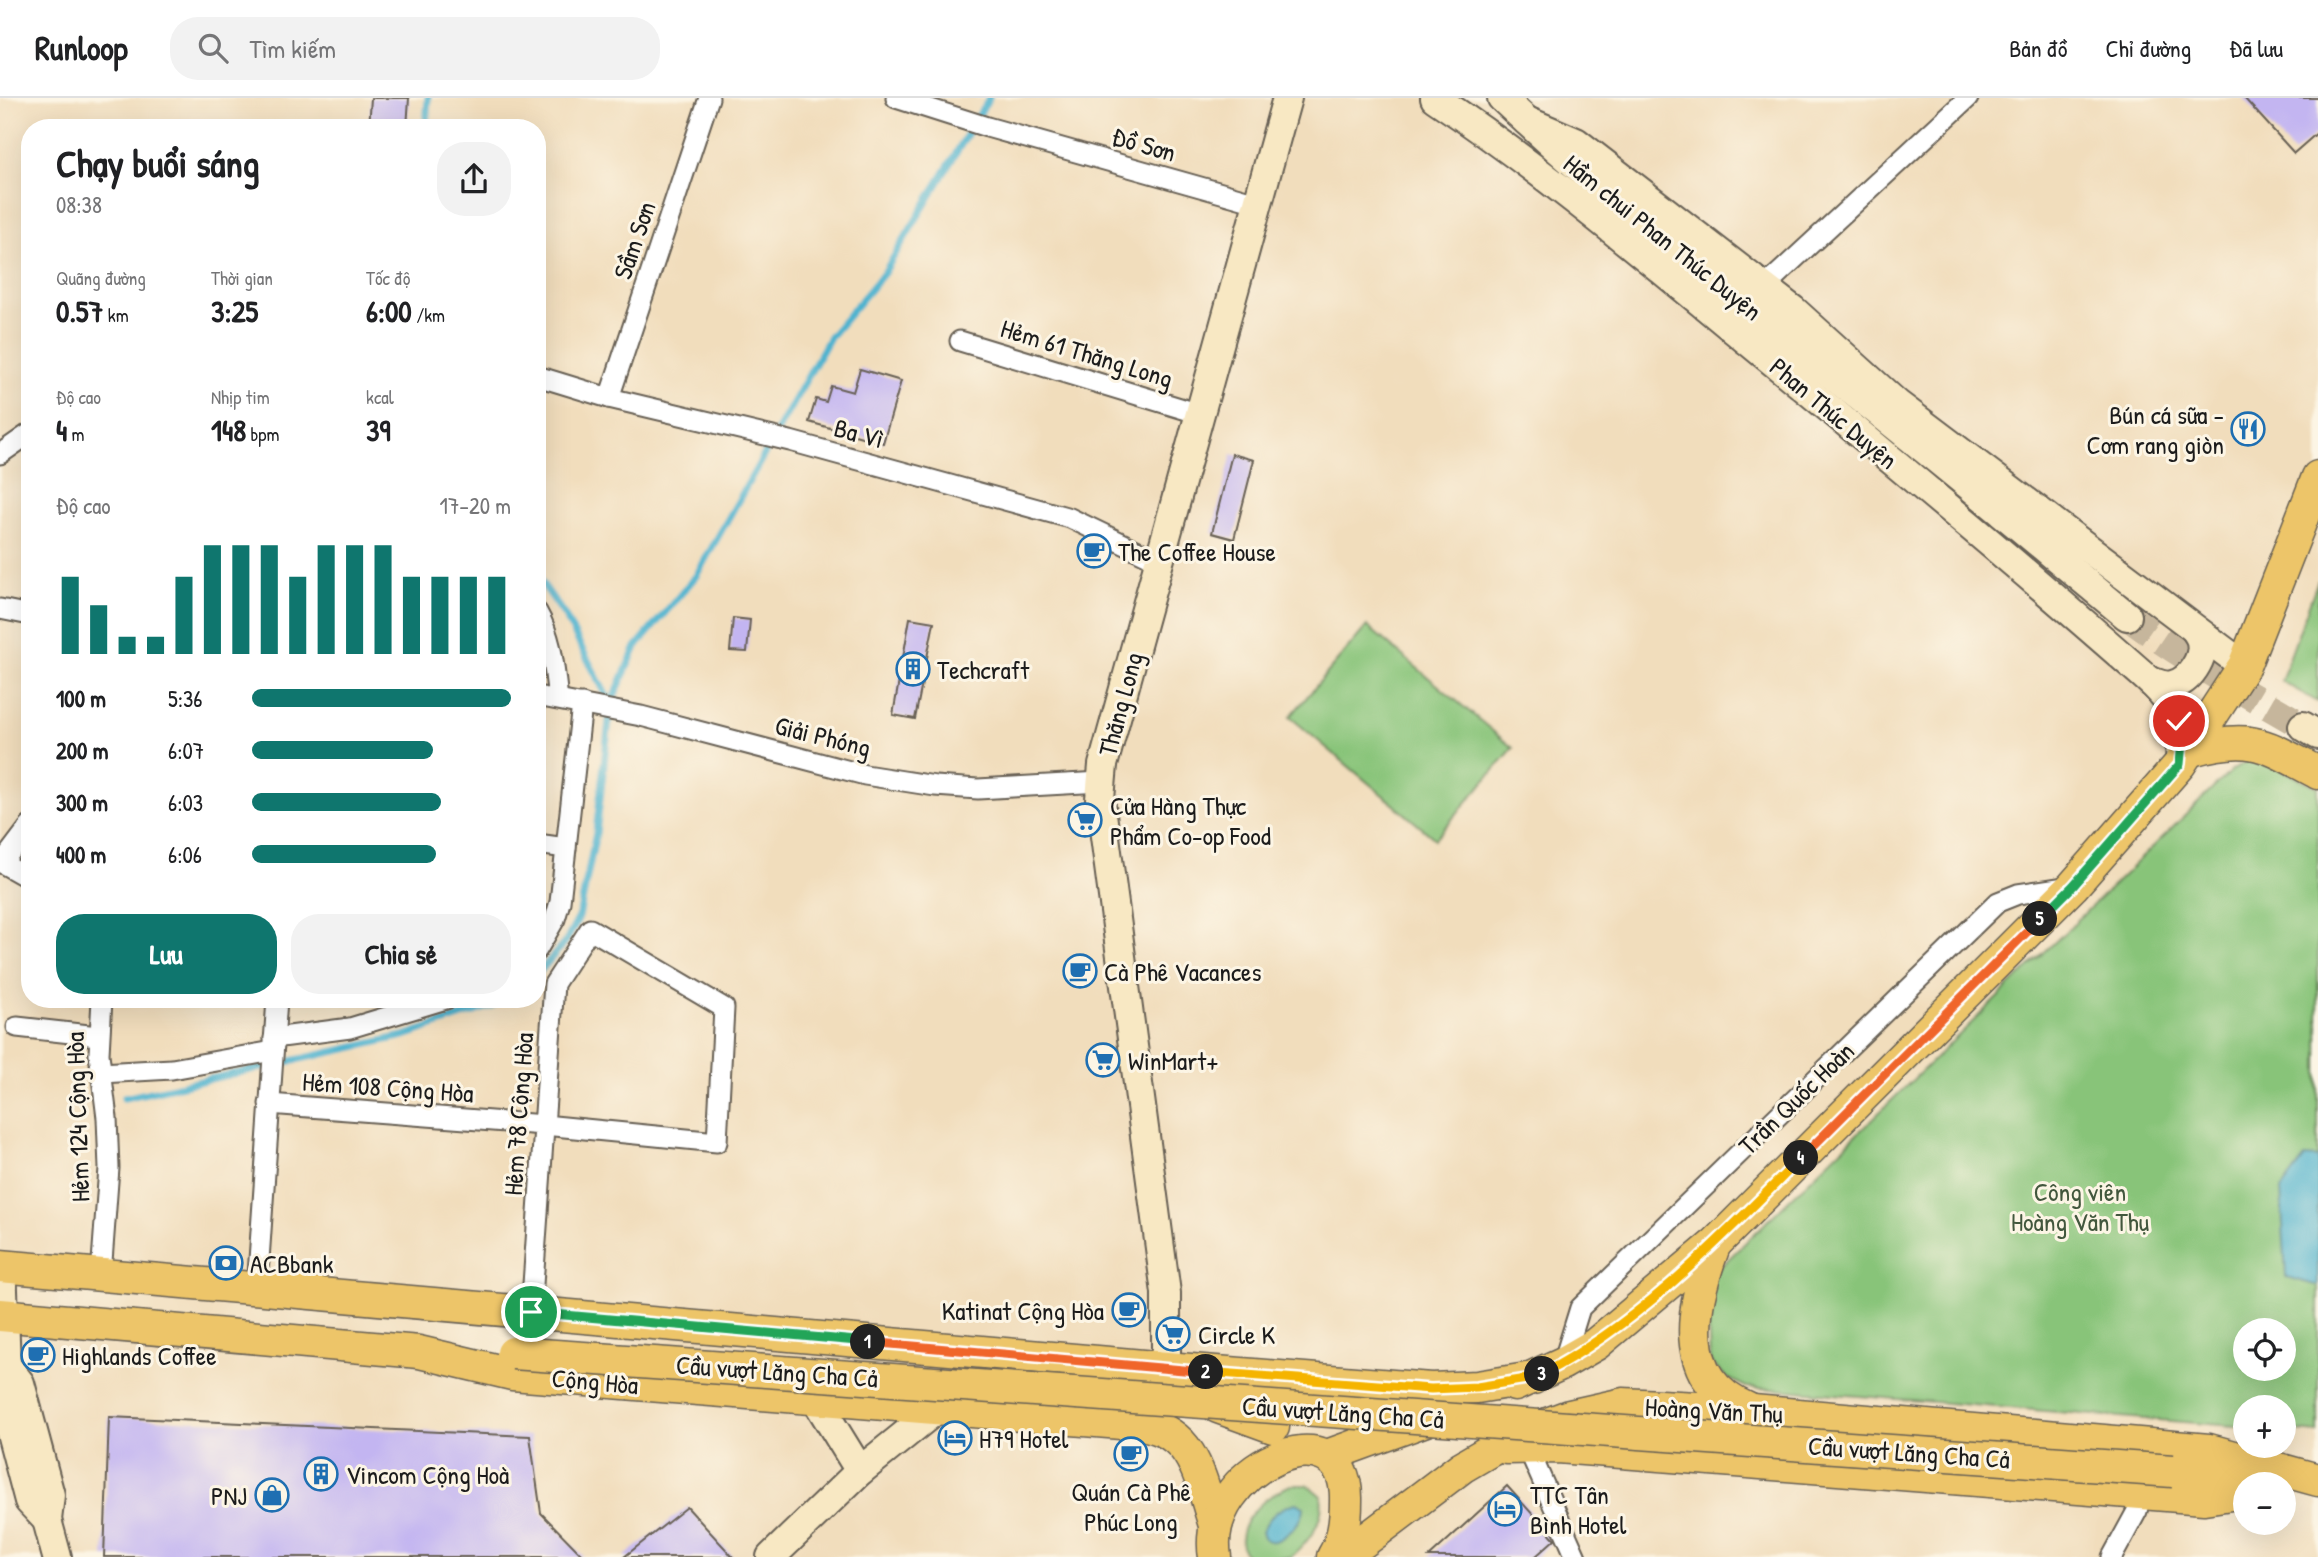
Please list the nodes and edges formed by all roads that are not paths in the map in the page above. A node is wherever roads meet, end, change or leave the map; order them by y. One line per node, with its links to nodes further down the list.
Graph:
1 (709, 98): 12 (street, Sầm Sơn)
2 (896, 98): 8 (street, Đồ Sơn)
3 (1287, 98): 8 (main road, Thăng Long)
4 (1435, 98): 24 (main road, Phan Thúc Duyện)
5 (1502, 98): 7 (main road, Phan Thúc Duyện)
6 (1968, 98): 9 (street)
7 (1527, 121): 9 (main road, Phan Thúc Duyện); 20 (main road, Hầm chui Phan Thúc Duyện)
8 (1257, 203): 13 (main road, Thăng Long)
9 (1763, 288): 22 (main road, Phan Thúc Duyện)
10 (960, 341): 13 (street, Hẻm 61 Thăng Long)
11 (546, 379): 12 (street, Ba Vì)
12 (608, 398): 17 (street, Ba Vì)
13 (1200, 414): 17 (main road, Thăng Long)
14 (21, 439): 15 (street)
15 (0, 454)
16 (2318, 477): 23 (main road, Trần Quốc Hoàn)
17 (1159, 561): 30 (main road, Thăng Long)
18 (0, 609): 19 (street)
19 (21, 613)
20 (2127, 616)
21 (546, 629): 26 (street)
22 (2196, 631): 23 (main road, Phan Thúc Duyện); 24 (main road)
23 (2245, 666): 28 (main road, Trần Quốc Hoàn)
24 (2150, 681): 28 (main road, Phan Thúc Duyện)
25 (546, 697): 26 (street, Giải Phóng)
26 (558, 699): 27 (street, Giải Phóng)
27 (585, 704): 30 (street, Giải Phóng); 33 (street)
28 (2186, 757): 29 (main road); 36 (main road, Trần Quốc Hoàn)
29 (2318, 773)
30 (1101, 782): 57 (main road, Thăng Long)
31 (21, 837): 34 (street)
32 (546, 845): 33 (street)
33 (566, 848): 38 (street)
34 (1, 863): 35 (street)
35 (21, 873)
36 (2073, 886): 48 (main road, Trần Quốc Hoàn); 56 (street, Trần Quốc Hoàn)
37 (590, 929): 47 (street, Hẻm 78 Cộng Hòa); 47 (street, Hẻm 108 Cộng Hòa)
38 (546, 935)
39 (101, 1008): 43 (street, Hẻm 124 Cộng Hòa)
40 (276, 1008): 44 (street, Hẻm 108 Cộng Hòa)
41 (416, 1008): 44 (street)
42 (17, 1027): 43 (street)
43 (98, 1036): 45 (street, Hẻm 124 Cộng Hòa)
44 (273, 1044): 45 (street); 46 (street, Hẻm 108 Cộng Hòa)
45 (101, 1073): 50 (street, Hẻm 124 Cộng Hòa)
46 (269, 1104): 47 (street, Hẻm 108 Cộng Hòa); 51 (street, Hẻm 108 Cộng Hòa)
47 (544, 1125): 52 (street, Hẻm 78 Cộng Hòa)
48 (1715, 1244): 56 (main road, Trần Quốc Hoàn); 63 (main road)
49 (1, 1266): 50 (main road); 53 (main road)
50 (102, 1275): 51 (main road)
51 (257, 1289): 52 (main road)
52 (531, 1312): 55 (main road)
53 (2, 1315): 54 (main road, Cộng Hòa); 60 (main road)
54 (418, 1352): 61 (main road, Cộng Hòa); 70 (main road, Cầu vượt Lăng Cha Cả, bridge)
55 (1093, 1361): 57 (main road); 64 (main road)
56 (1563, 1363): 59 (main road, Trần Quốc Hoàn)
57 (1166, 1368): 58 (main road)
58 (1230, 1374): 59 (main road); 64 (main road)
59 (1533, 1378): 68 (main road, Trần Quốc Hoàn)
60 (2, 1380): 75 (main road)
61 (815, 1398): 62 (main road, Cộng Hòa); 69 (main road)
62 (938, 1408): 69 (main road); 74 (main road, Cộng Hòa)
63 (1753, 1411): 66 (main road, Hoàng Văn Thụ); 70 (main road, Hoàng Văn Thụ)
64 (1273, 1427): 67 (main road)
65 (1527, 1446): 66 (main road, Hoàng Văn Thụ); 72 (main road, Hoàng Văn Thụ); 80 (street)
66 (1491, 1450): 79 (main road, Hoàng Văn Thụ)
67 (1291, 1452): 68 (main road); 74 (main road)
68 (1327, 1456): 78 (main road)
69 (860, 1471): 76 (main road)
70 (2318, 1481): 71 (main road)
71 (2296, 1485)
72 (2142, 1493): 73 (main road, Hoàng Văn Thụ); 81 (street)
73 (2233, 1494)
74 (1215, 1525): 77 (main road)
75 (57, 1557)
76 (771, 1557)
77 (1215, 1557)
78 (1333, 1557)
79 (1343, 1557)
80 (1576, 1557)
81 (2112, 1557)

